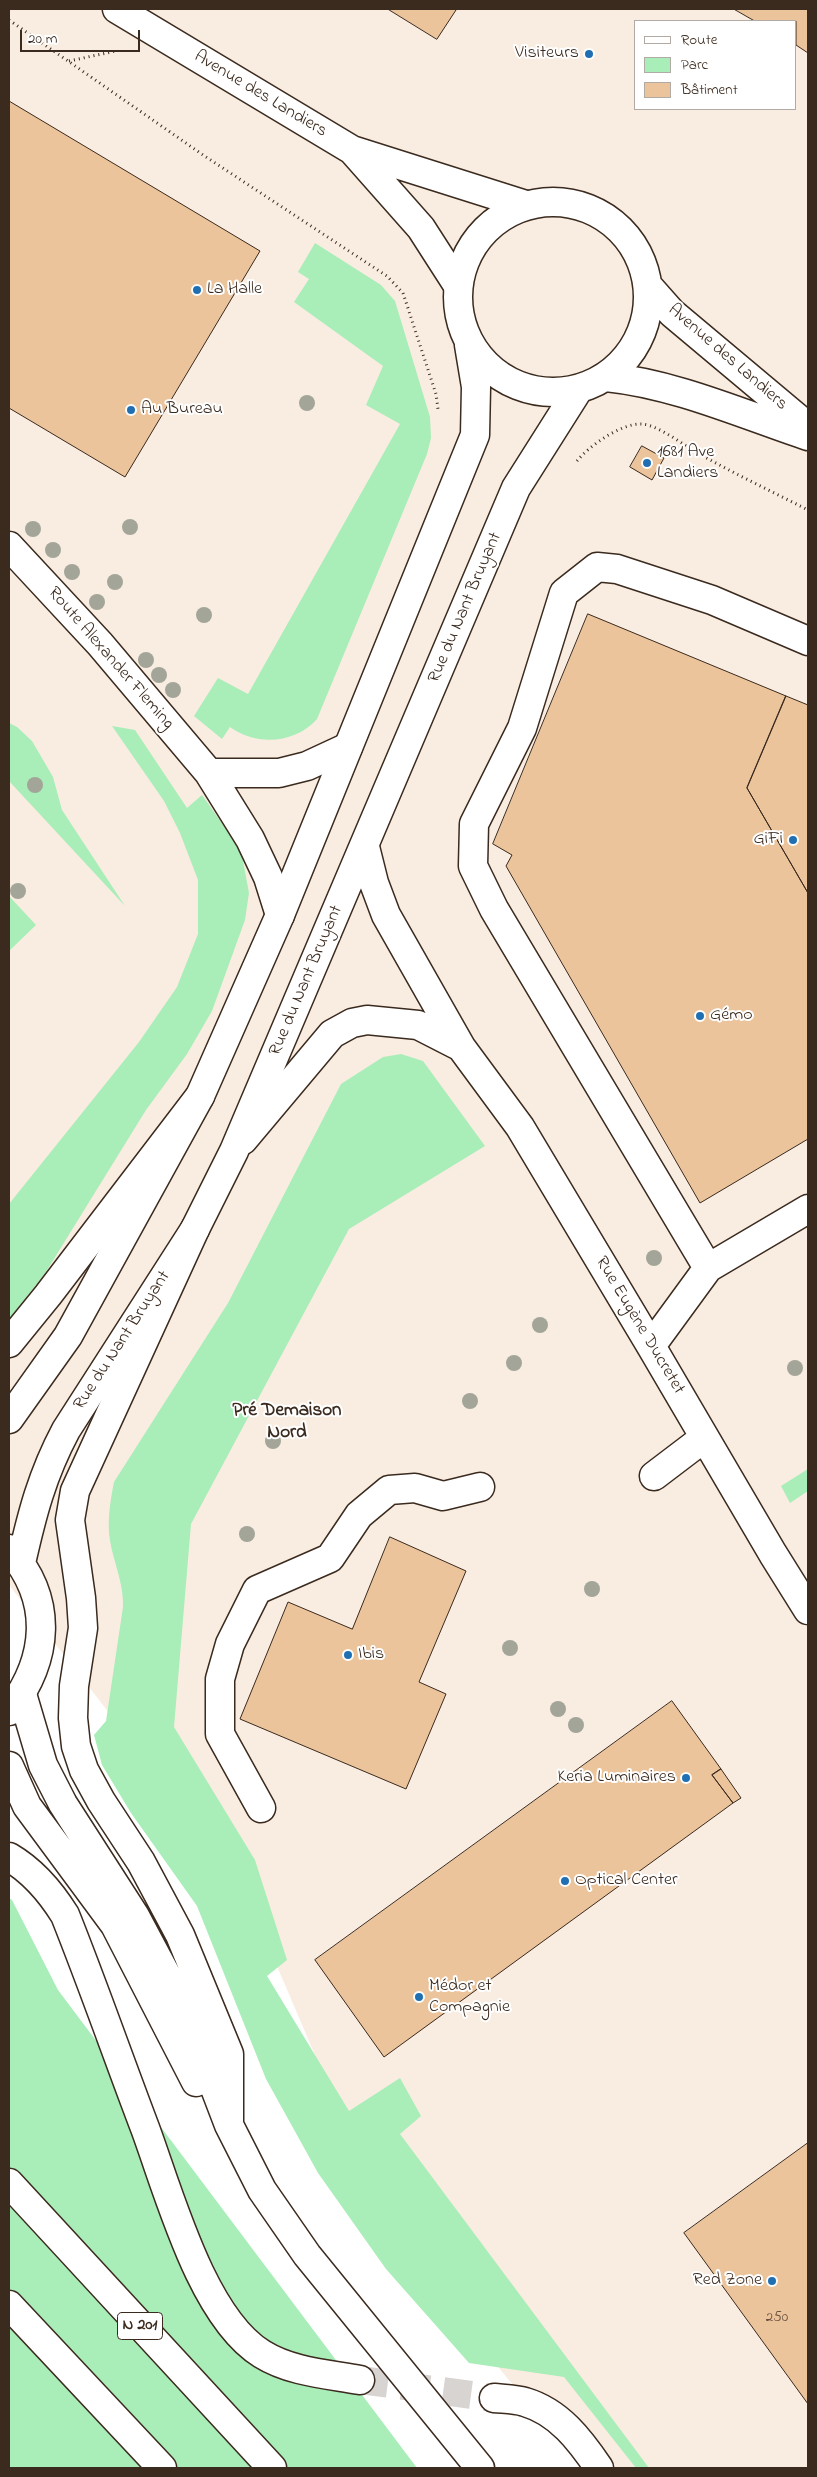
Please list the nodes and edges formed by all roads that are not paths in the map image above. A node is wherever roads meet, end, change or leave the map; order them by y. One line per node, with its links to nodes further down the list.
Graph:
1 (117, 9): 2 (main road, Avenue des Landiers)
2 (352, 150): 3 (main road, Avenue des Landiers); 4 (main road, Avenue des Landiers)
3 (526, 205): 4 (main road); 5 (main road)
4 (458, 284): 6 (main road)
5 (649, 287): 7 (main road); 9 (main road, Avenue des Landiers)
6 (469, 345): 8 (main road); 13 (main road)
7 (606, 377): 8 (main road); 10 (main road, Avenue des Landiers)
8 (578, 390): 15 (main road, Rue du Nant Bruyant)
9 (808, 427)
10 (808, 436)
11 (9, 546): 14 (main road, Route Alexander Fleming)
12 (808, 641): 22 (main road)
13 (348, 747): 14 (main road); 16 (main road)
14 (209, 773): 16 (main road, Route Alexander Fleming)
15 (365, 847): 17 (main road, Rue Eugène Ducretet); 19 (main road, Rue du Nant Bruyant)
16 (280, 915): 18 (main road)
17 (461, 1047): 19 (main road, Rue Eugène Ducretet); 24 (main road, Rue Eugène Ducretet)
18 (200, 1096): 23 (main road); 25 (main road)
19 (234, 1151): 21 (main road, Rue du Nant Bruyant)
20 (808, 1209): 22 (main road)
21 (195, 1229): 29 (main road, Rue du Nant Bruyant); 35 (main road)
22 (708, 1268): 24 (main road)
23 (9, 1343)
24 (651, 1346): 26 (main road, Rue Eugène Ducretet)
25 (9, 1419)
26 (704, 1438): 27 (main road); 30 (main road, Rue Eugène Ducretet)
27 (654, 1476)
28 (480, 1486): 33 (main road)
29 (15, 1556): 31 (main road)
30 (808, 1610)
31 (15, 1703): 35 (main road)
32 (9, 1766): 35 (main road)
33 (261, 1808)
34 (9, 1857): 38 (main road)
35 (229, 2125): 42 (main road)
36 (9, 2183): 41 (main road, N 201)
37 (9, 2305): 40 (main road)
38 (360, 2380)
39 (494, 2398): 43 (main road)
40 (162, 2468)
41 (272, 2468)
42 (480, 2468)
43 (599, 2468)

